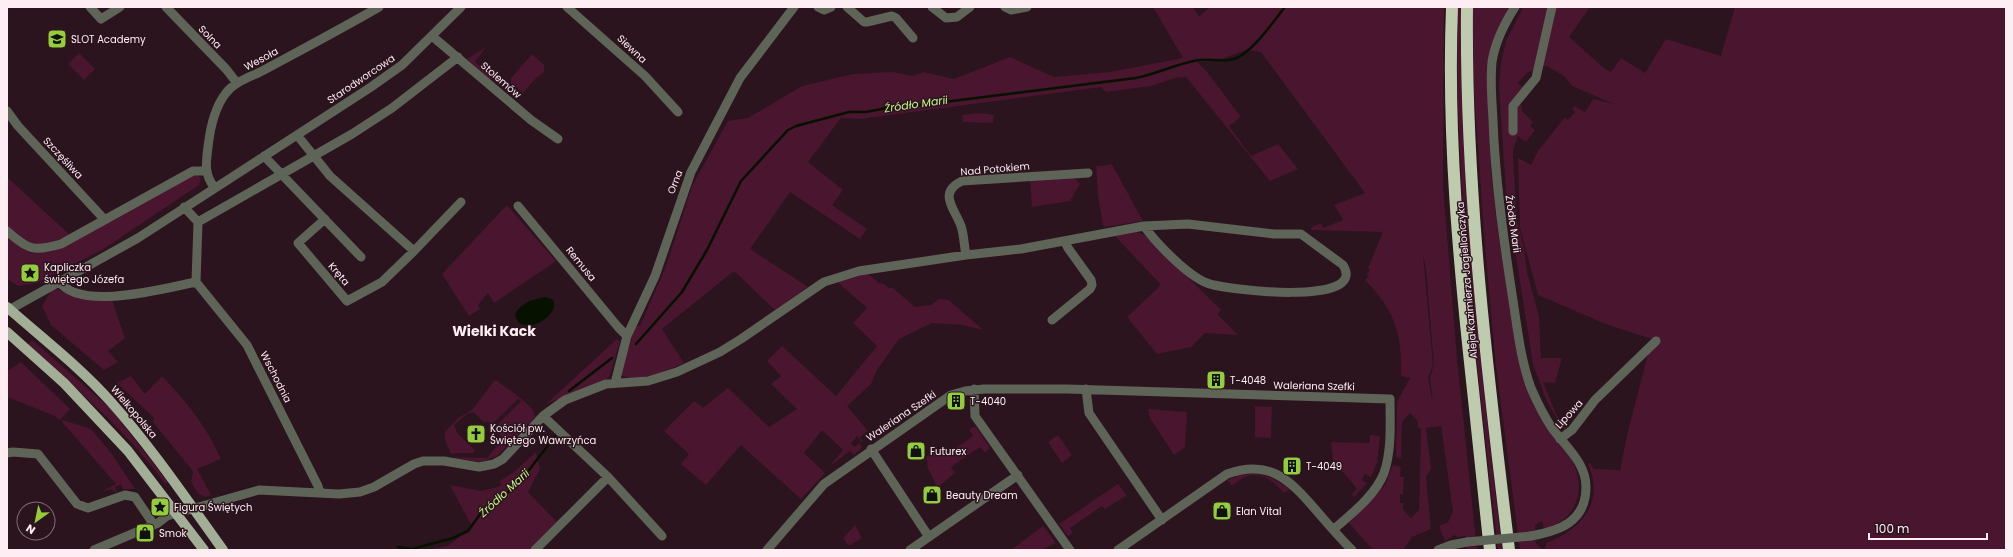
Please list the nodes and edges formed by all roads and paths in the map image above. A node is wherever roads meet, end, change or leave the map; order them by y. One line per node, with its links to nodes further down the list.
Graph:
1 (90, 7): 2 (street)
2 (120, 7)
3 (166, 7): 22 (street, Solna)
4 (461, 7): 19 (street, Starodworcowa)
5 (567, 7): 24 (street, Siewna)
6 (794, 7): 51 (street, Orna)
7 (818, 7): 8 (street)
8 (831, 7)
9 (847, 7): 20 (street)
10 (932, 7): 11 (street)
11 (970, 7)
12 (1005, 7): 13 (street)
13 (1027, 7)
14 (1452, 7): 81 (highway, Aleja Kazimierza Jagiellończyka)
15 (1467, 7): 66 (highway, Aleja Kazimierza Jagiellończyka)
16 (1515, 7): 57 (street, Źródło Marii)
17 (1552, 7): 25 (street)
18 (373, 8): 22 (street, Wesoła)
19 (432, 36): 21 (street, Stolemów); 26 (street, Starodworcowa)
20 (913, 38)
21 (458, 57): 27 (street, Stolemów); 29 (street)
22 (237, 83): 30 (street, Wesoła)
23 (7, 111): 37 (street, Szczęśliwa)
24 (678, 112)
25 (1513, 131)
26 (297, 135): 28 (street, Starodworcowa); 29 (street)
27 (558, 139)
28 (264, 156): 31 (street); 33 (street, Starodworcowa)
29 (313, 156): 31 (street); 43 (street)
30 (206, 171): 33 (street); 37 (street)
31 (281, 173): 38 (street); 39 (street)
32 (1088, 173): 44 (street, Nad Potokiem)
33 (214, 187): 36 (street, Starodworcowa)
34 (461, 202): 43 (street, Kręta)
35 (518, 206): 51 (street, Remusa)
36 (184, 207): 39 (street); 46 (street, Starodworcowa)
37 (104, 219): 41 (street)
38 (325, 220): 43 (street, Kręta); 45 (street)
39 (198, 222): 47 (street)
40 (1144, 226): 40 (street); 42 (street)
41 (7, 231)
42 (1065, 242): 44 (street); 49 (street)
43 (414, 251)
44 (966, 255): 53 (street)
45 (361, 258)
46 (59, 281): 47 (street); 48 (street, Starodworcowa)
47 (196, 282): 62 (street, Wschodnia)
48 (8, 309): 63 (main road, Wielkopolska)
49 (1052, 320)
50 (7, 332): 64 (main road)
51 (628, 336): 53 (street, Orna)
52 (1656, 341): 57 (street, Lipowa)
53 (615, 383): 56 (street)
54 (974, 389): 55 (street, Waleriana Szefki); 58 (street, Waleriana Szefki); 60 (street)
55 (1086, 389): 65 (street); 68 (street, Waleriana Szefki)
56 (543, 416): 61 (street); 62 (street)
57 (1560, 439): 80 (street, Lipowa, bridge)
58 (871, 449): 70 (street); 75 (street, Waleriana Szefki)
59 (7, 453): 67 (street)
60 (1018, 475): 70 (street); 77 (street)
61 (608, 478): 69 (street); 74 (street)
62 (320, 493): 63 (street)
63 (193, 509): 64 (street); 73 (main road, Wielkopolska)
64 (176, 514): 67 (street); 72 (main road)
65 (1162, 520): 68 (street); 78 (street)
66 (1505, 522): 82 (highway, Aleja Kazimierza Jagiellończyka); 83 (highway)
67 (154, 525): 71 (street)
68 (1333, 530): 79 (street)
69 (662, 536)
70 (929, 537): 76 (street)
71 (94, 550)
72 (204, 550)
73 (223, 550)
74 (535, 550)
75 (767, 550)
76 (910, 550)
77 (1070, 550)
78 (1118, 550)
79 (1352, 550)
80 (1438, 550)
81 (1490, 550)
82 (1508, 550)
83 (1513, 550)

